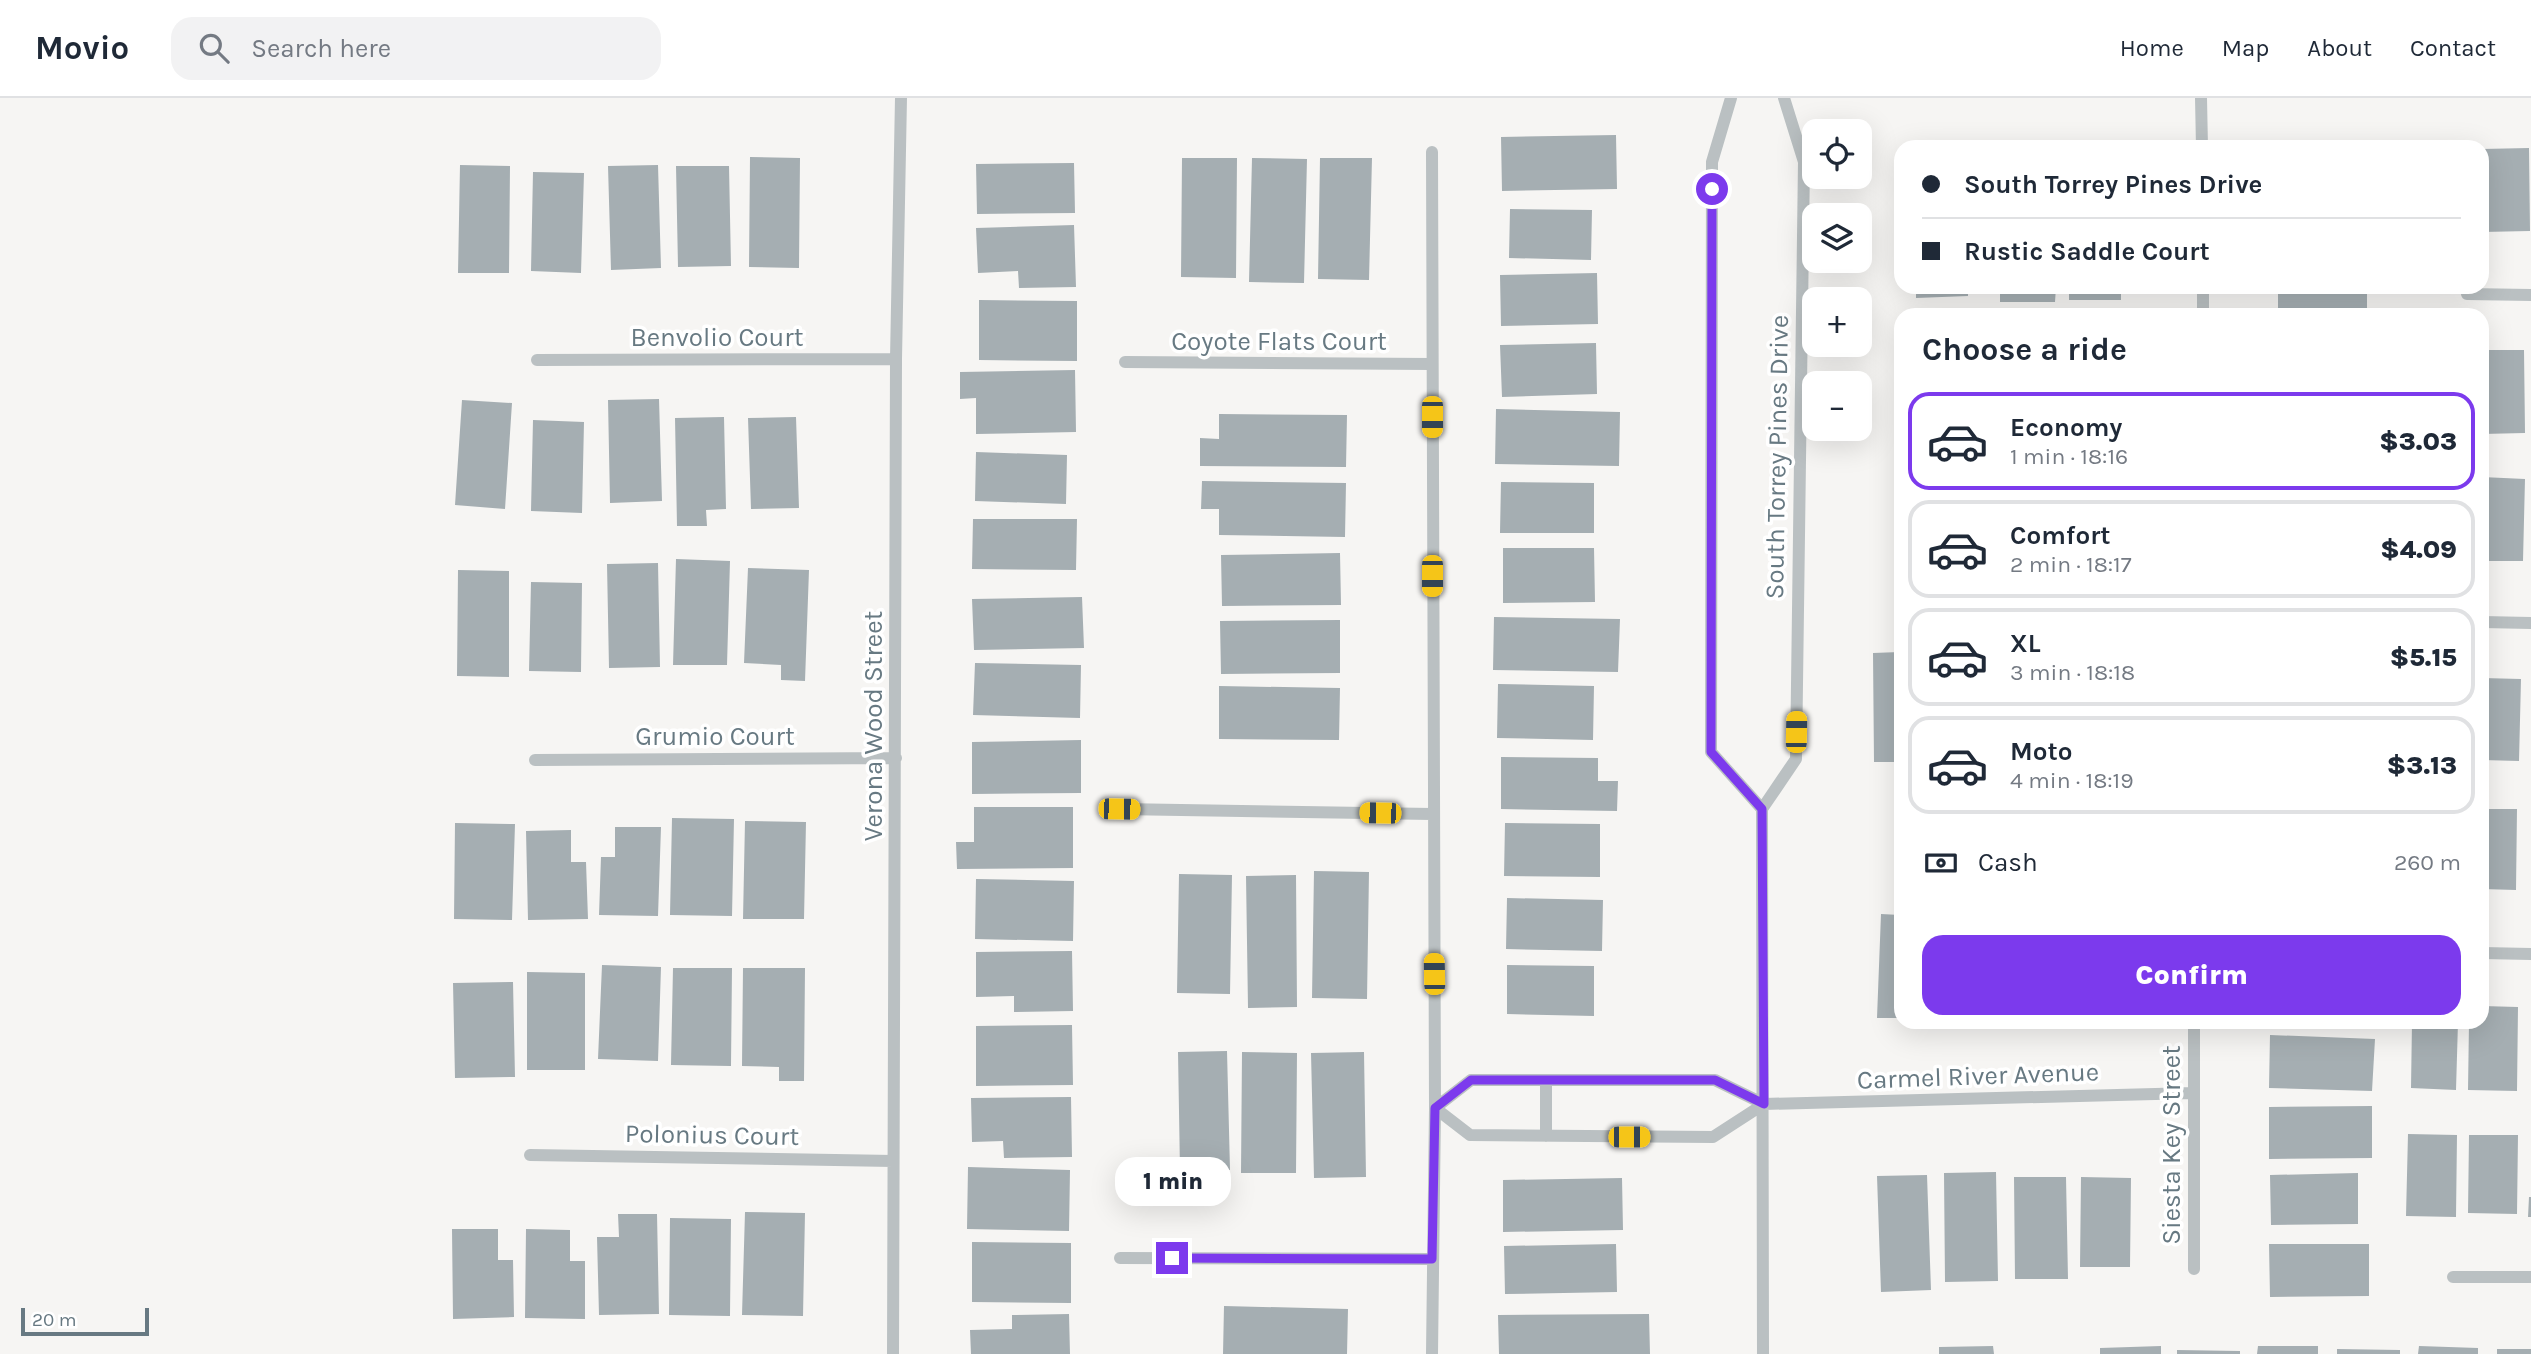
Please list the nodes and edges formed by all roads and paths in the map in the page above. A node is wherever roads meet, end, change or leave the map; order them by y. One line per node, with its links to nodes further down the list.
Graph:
1 (901, 98): 9 (street, Verona Wood Street)
2 (1731, 98): 18 (street)
3 (1784, 98): 18 (street, South Torrey Pines Drive)
4 (2201, 98): 5 (street)
5 (2202, 140)
6 (1432, 152): 12 (street)
7 (2467, 294): 8 (street)
8 (2531, 295)
9 (897, 359): 10 (street, Benvolio Court); 15 (street, Verona Wood Street)
10 (537, 360)
11 (1125, 362): 12 (street, Coyote Flats Court)
12 (1432, 365): 19 (street)
13 (2489, 622): 14 (street)
14 (2531, 624)
15 (896, 758): 16 (street, Grumio Court); 29 (street, Verona Wood Street)
16 (535, 760)
17 (1119, 809): 19 (street)
18 (1762, 809): 25 (street)
19 (1432, 814): 26 (street)
20 (2489, 953): 21 (street)
21 (2531, 954)
22 (2194, 1029): 24 (street, Siesta Key Street)
23 (1546, 1081): 25 (street, Carmel River Avenue); 26 (street, Carmel River Avenue); 27 (street)
24 (2193, 1093): 25 (street, Carmel River Avenue); 32 (street, Siesta Key Street)
25 (1764, 1104): 27 (street); 37 (street)
26 (1435, 1108): 27 (street); 31 (street)
27 (1546, 1136)
28 (530, 1155): 29 (street, Polonius Court)
29 (893, 1161): 35 (street, Verona Wood Street)
30 (1120, 1258): 31 (street)
31 (1432, 1259): 36 (street)
32 (2194, 1269)
33 (2453, 1276): 34 (street)
34 (2531, 1276)
35 (893, 1354)
36 (1432, 1354)
37 (1762, 1354)

